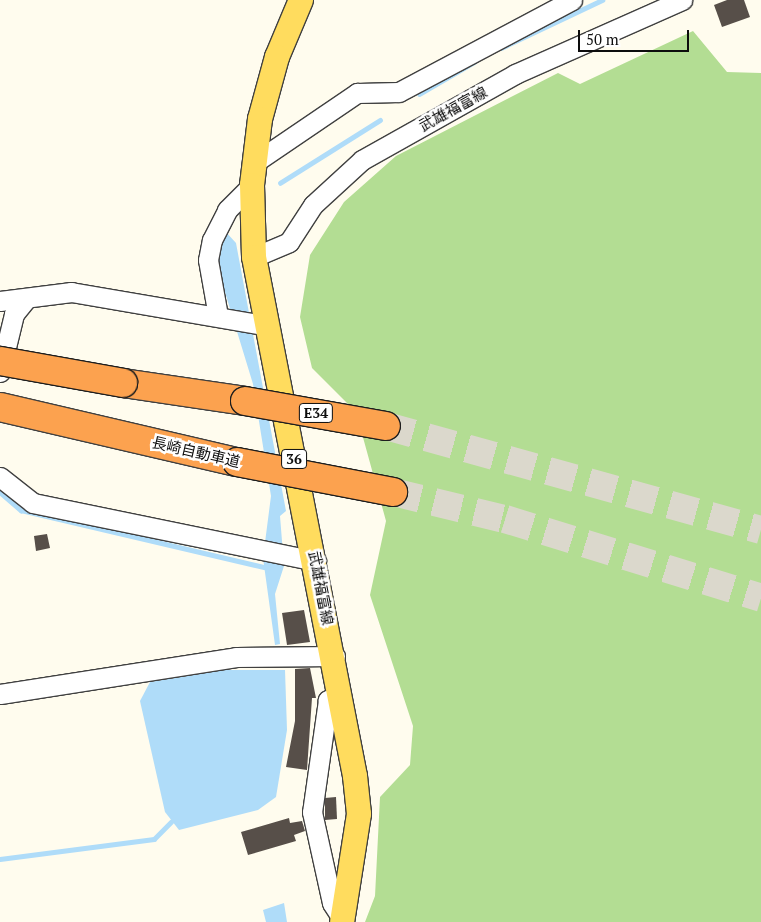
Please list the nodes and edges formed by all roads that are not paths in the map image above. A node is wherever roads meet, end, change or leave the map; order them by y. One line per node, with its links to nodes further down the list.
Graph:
1 (301, 0): 4 (main road, 武雄福富線 / 36)
2 (572, 0): 4 (street)
3 (682, 0): 5 (street, 武雄福富線)
4 (253, 174): 5 (main road, 武雄福富線 / 36); 8 (street)
5 (254, 256): 9 (main road, 武雄福富線 / 36)
6 (26, 299): 7 (street); 8 (street); 11 (street)
7 (0, 301)
8 (221, 317): 9 (street)
9 (259, 324): 16 (main road, 武雄福富線 / 36)
10 (0, 361): 13 (highway, E34, bridge)
11 (0, 372)
12 (0, 407): 15 (highway, 長崎自動車道, bridge)
13 (386, 426)
14 (0, 477): 16 (street)
15 (393, 492)
16 (305, 559): 17 (main road, 武雄福富線 / 36)
17 (335, 656): 18 (street); 19 (main road, 武雄福富線 / 36)
18 (0, 694)
19 (342, 696): 20 (main road, 武雄福富線 / 36); 20 (street)
20 (343, 921)

